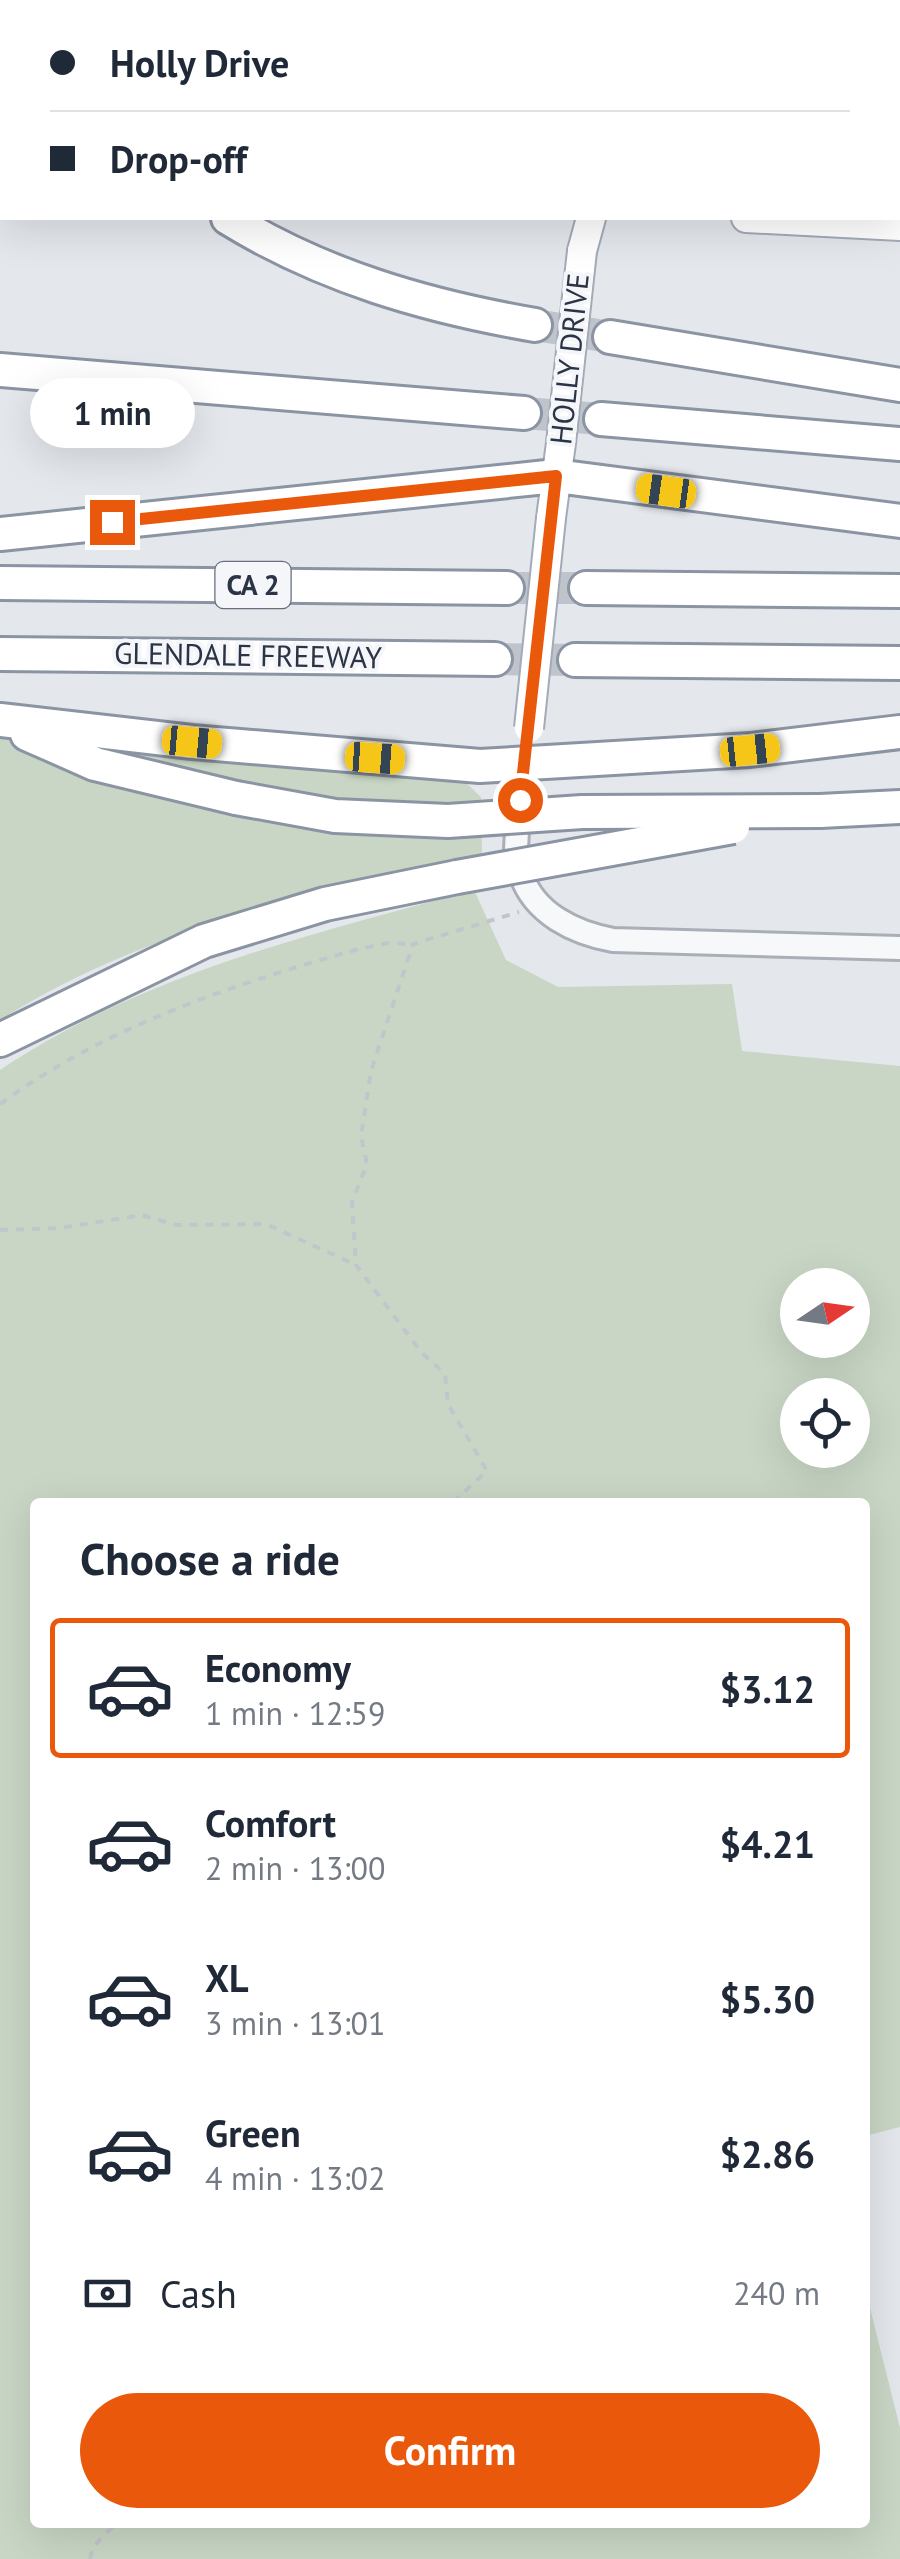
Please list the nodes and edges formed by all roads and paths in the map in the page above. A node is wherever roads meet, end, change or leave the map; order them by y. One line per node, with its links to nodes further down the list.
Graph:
1 (231, 220): 5 (highway)
2 (590, 220): 12 (main road, HOLLY DRIVE, bridge)
3 (784, 220): 4 (main road)
4 (900, 226)
5 (535, 324)
6 (610, 338): 8 (highway)
7 (0, 370): 9 (highway)
8 (900, 385)
9 (524, 413)
10 (601, 419): 11 (highway)
11 (900, 444)
12 (556, 476): 13 (highway); 14 (highway); 25 (main road, HOLLY DRIVE, bridge)
13 (900, 521)
14 (0, 534)
15 (0, 583): 16 (highway, CA 2)
16 (507, 588)
17 (586, 588): 18 (highway)
18 (900, 592)
19 (0, 654): 20 (highway, GLENDALE FREEWAY)
20 (495, 659)
21 (575, 660): 22 (highway)
22 (900, 663)
23 (0, 720): 25 (highway); 28 (highway, bridge)
24 (900, 732): 25 (highway)
25 (524, 765): 26 (street, HOLLY DRIVE)
26 (520, 800)
27 (900, 807): 28 (highway)
28 (820, 812): 33 (highway, bridge)
29 (521, 874): 30 (street)
30 (540, 904): 31 (path); 32 (street)
31 (413, 944): 34 (path); 36 (path)
32 (900, 948)
33 (0, 1040)
34 (0, 1104)
35 (0, 1230): 36 (path)
36 (356, 1264): 37 (path)
37 (457, 1498)
38 (111, 2528): 39 (path)
39 (90, 2559)

